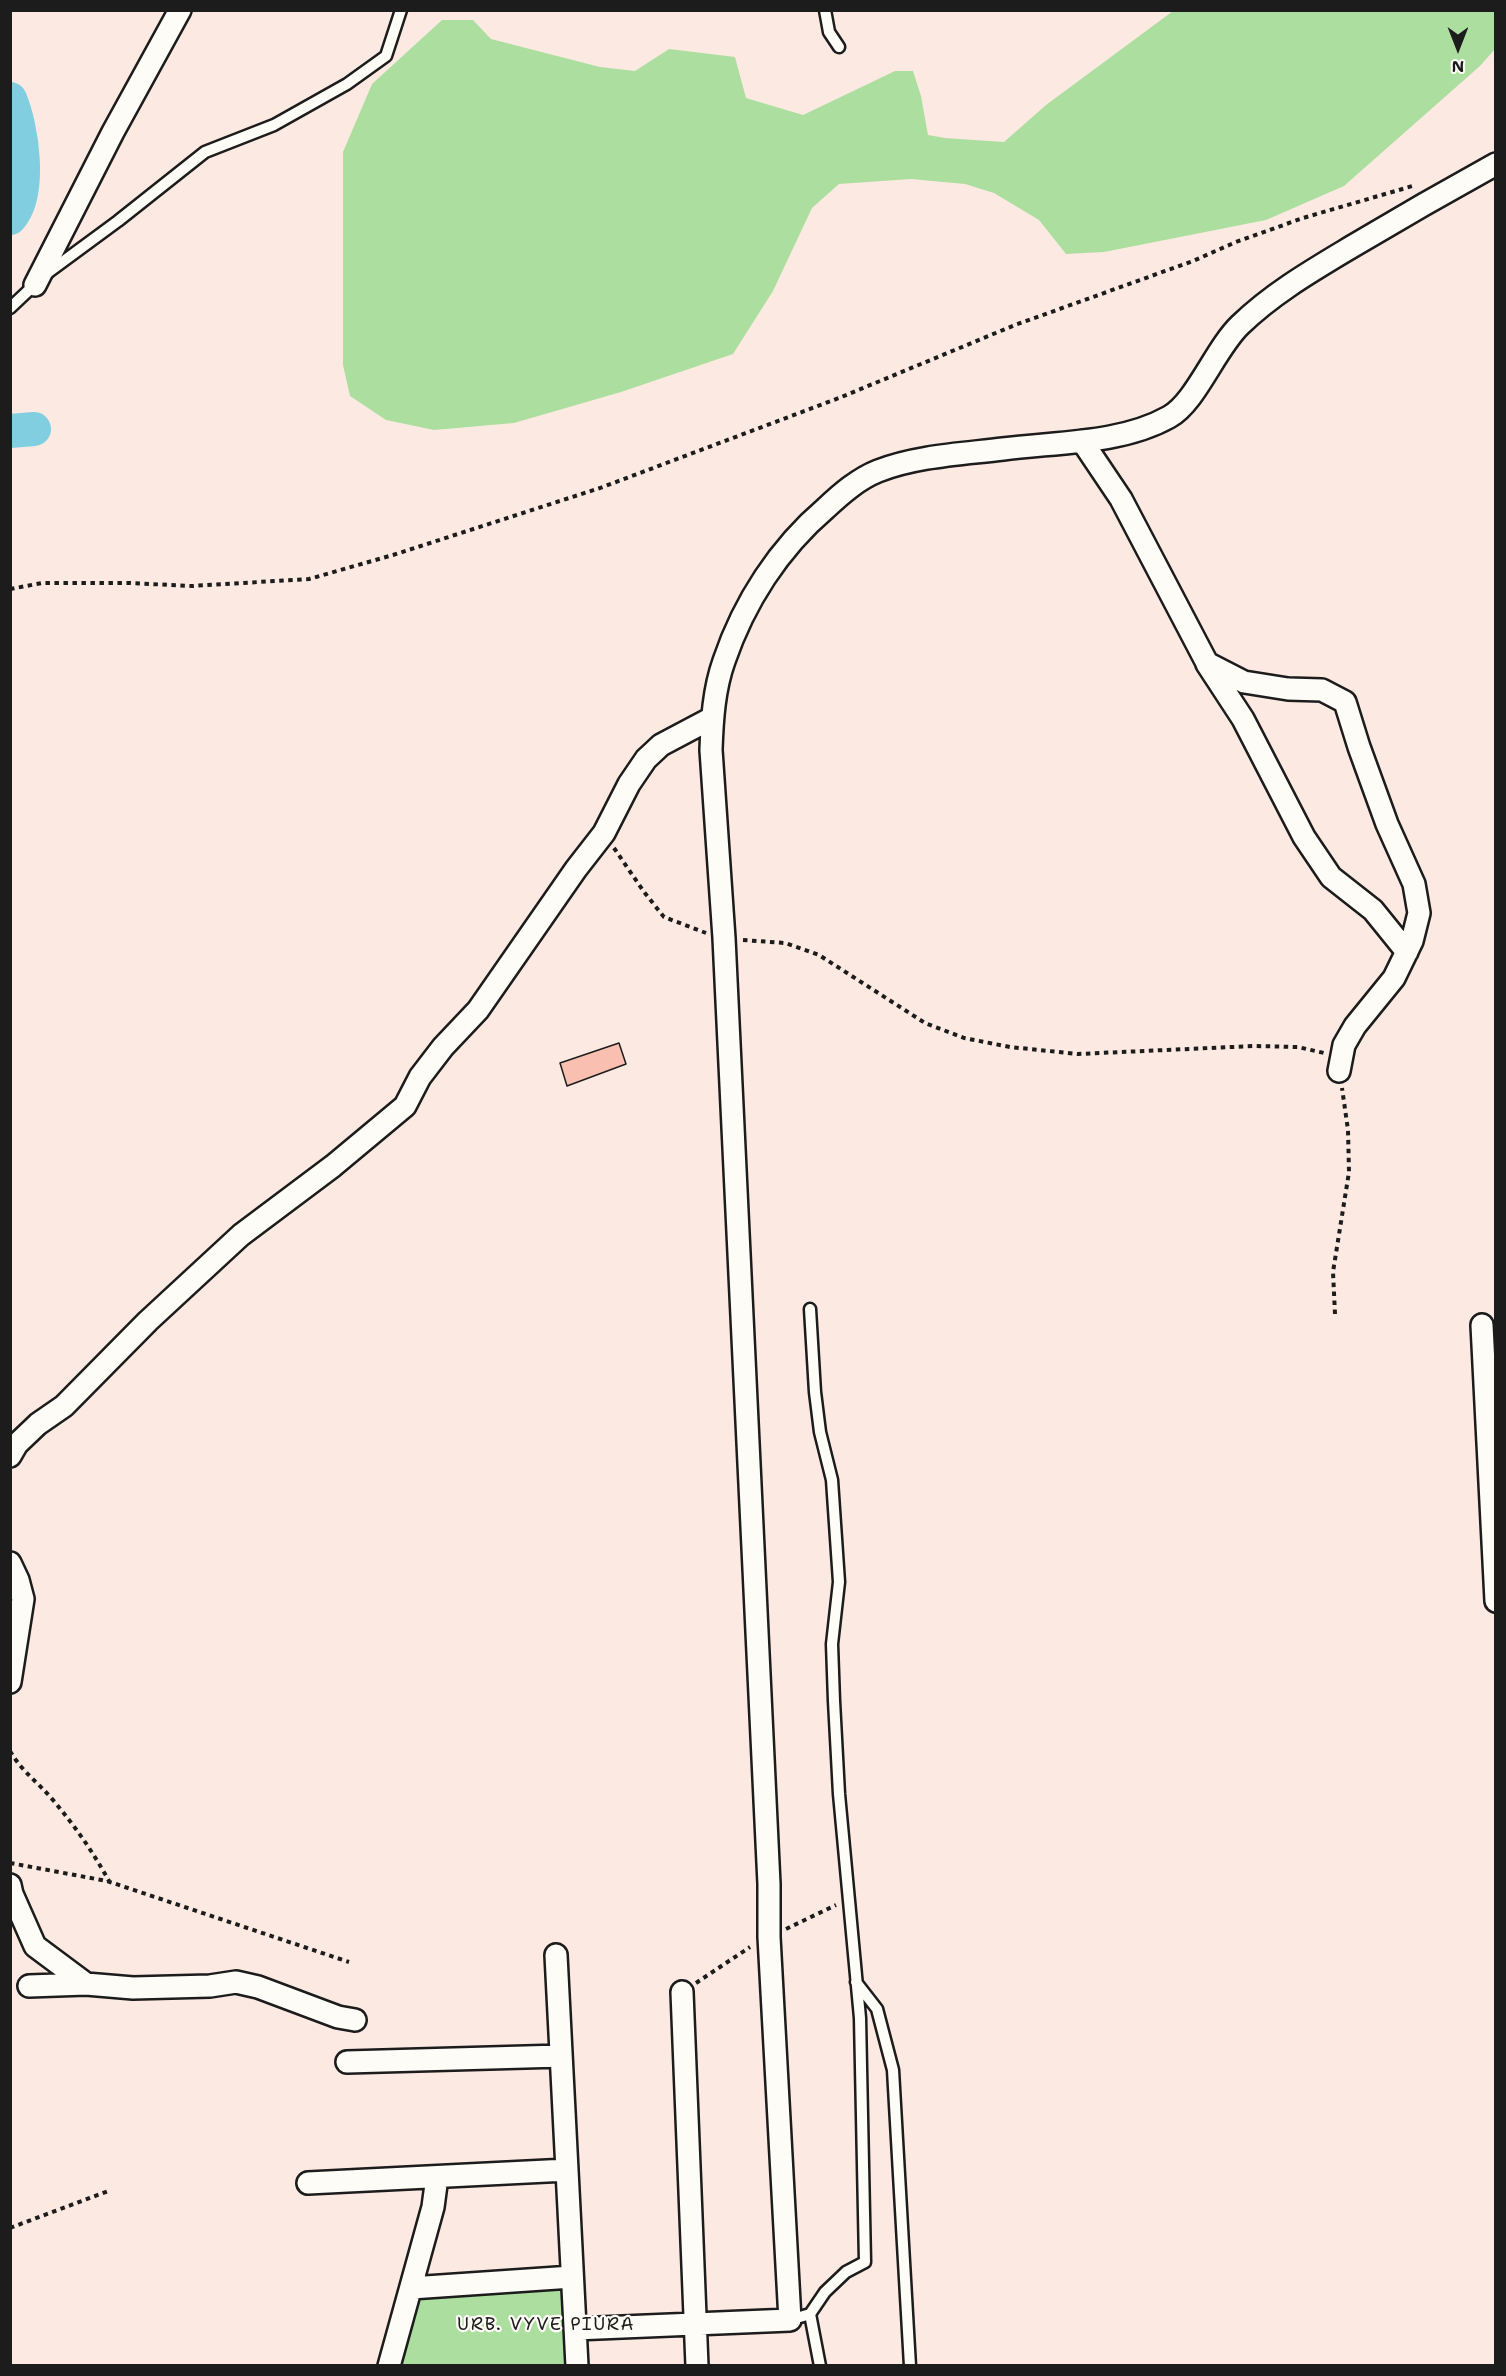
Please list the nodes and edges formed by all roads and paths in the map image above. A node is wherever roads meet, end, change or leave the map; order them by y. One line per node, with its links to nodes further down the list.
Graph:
1 (180, 10): 7 (street)
2 (401, 10): 7 (lane)
3 (825, 10): 4 (lane)
4 (838, 47)
5 (1496, 164): 9 (street)
6 (1419, 184): 10 (path)
7 (35, 285): 8 (lane)
8 (10, 308)
9 (1082, 441): 11 (street); 12 (street)
10 (10, 589)
11 (1207, 663): 15 (street); 15 (street)
12 (712, 718): 13 (street); 14 (street)
13 (604, 833): 14 (path); 20 (street)
14 (724, 938): 16 (path); 44 (street)
15 (1407, 952): 16 (street)
16 (1341, 1064): 18 (path)
17 (810, 1310): 30 (lane)
18 (1335, 1314)
19 (1482, 1325): 22 (street)
20 (10, 1456)
21 (10, 1563): 23 (street)
22 (1495, 1589)
23 (10, 1682)
24 (10, 1751): 26 (path)
25 (10, 1863): 26 (path)
26 (110, 1882): 29 (path)
27 (10, 1885): 31 (street)
28 (556, 1955): 35 (street)
29 (349, 1962)
30 (856, 1982): 44 (lane); 51 (lane)
31 (86, 1984): 32 (street); 34 (street)
32 (28, 1986)
33 (682, 1992): 45 (street)
34 (355, 2020)
35 (561, 2056): 36 (street); 37 (street)
36 (347, 2062)
37 (567, 2170): 38 (street); 42 (street)
38 (437, 2177): 39 (street); 43 (street)
39 (308, 2183)
40 (111, 2190): 41 (path)
41 (10, 2228)
42 (572, 2277): 43 (street); 46 (street)
43 (411, 2288): 47 (street)
44 (800, 2317): 45 (street); 50 (lane)
45 (695, 2324): 46 (street); 49 (street)
46 (575, 2329): 48 (street)
47 (389, 2366)
48 (577, 2366)
49 (697, 2366)
50 (820, 2366)
51 (910, 2366)

